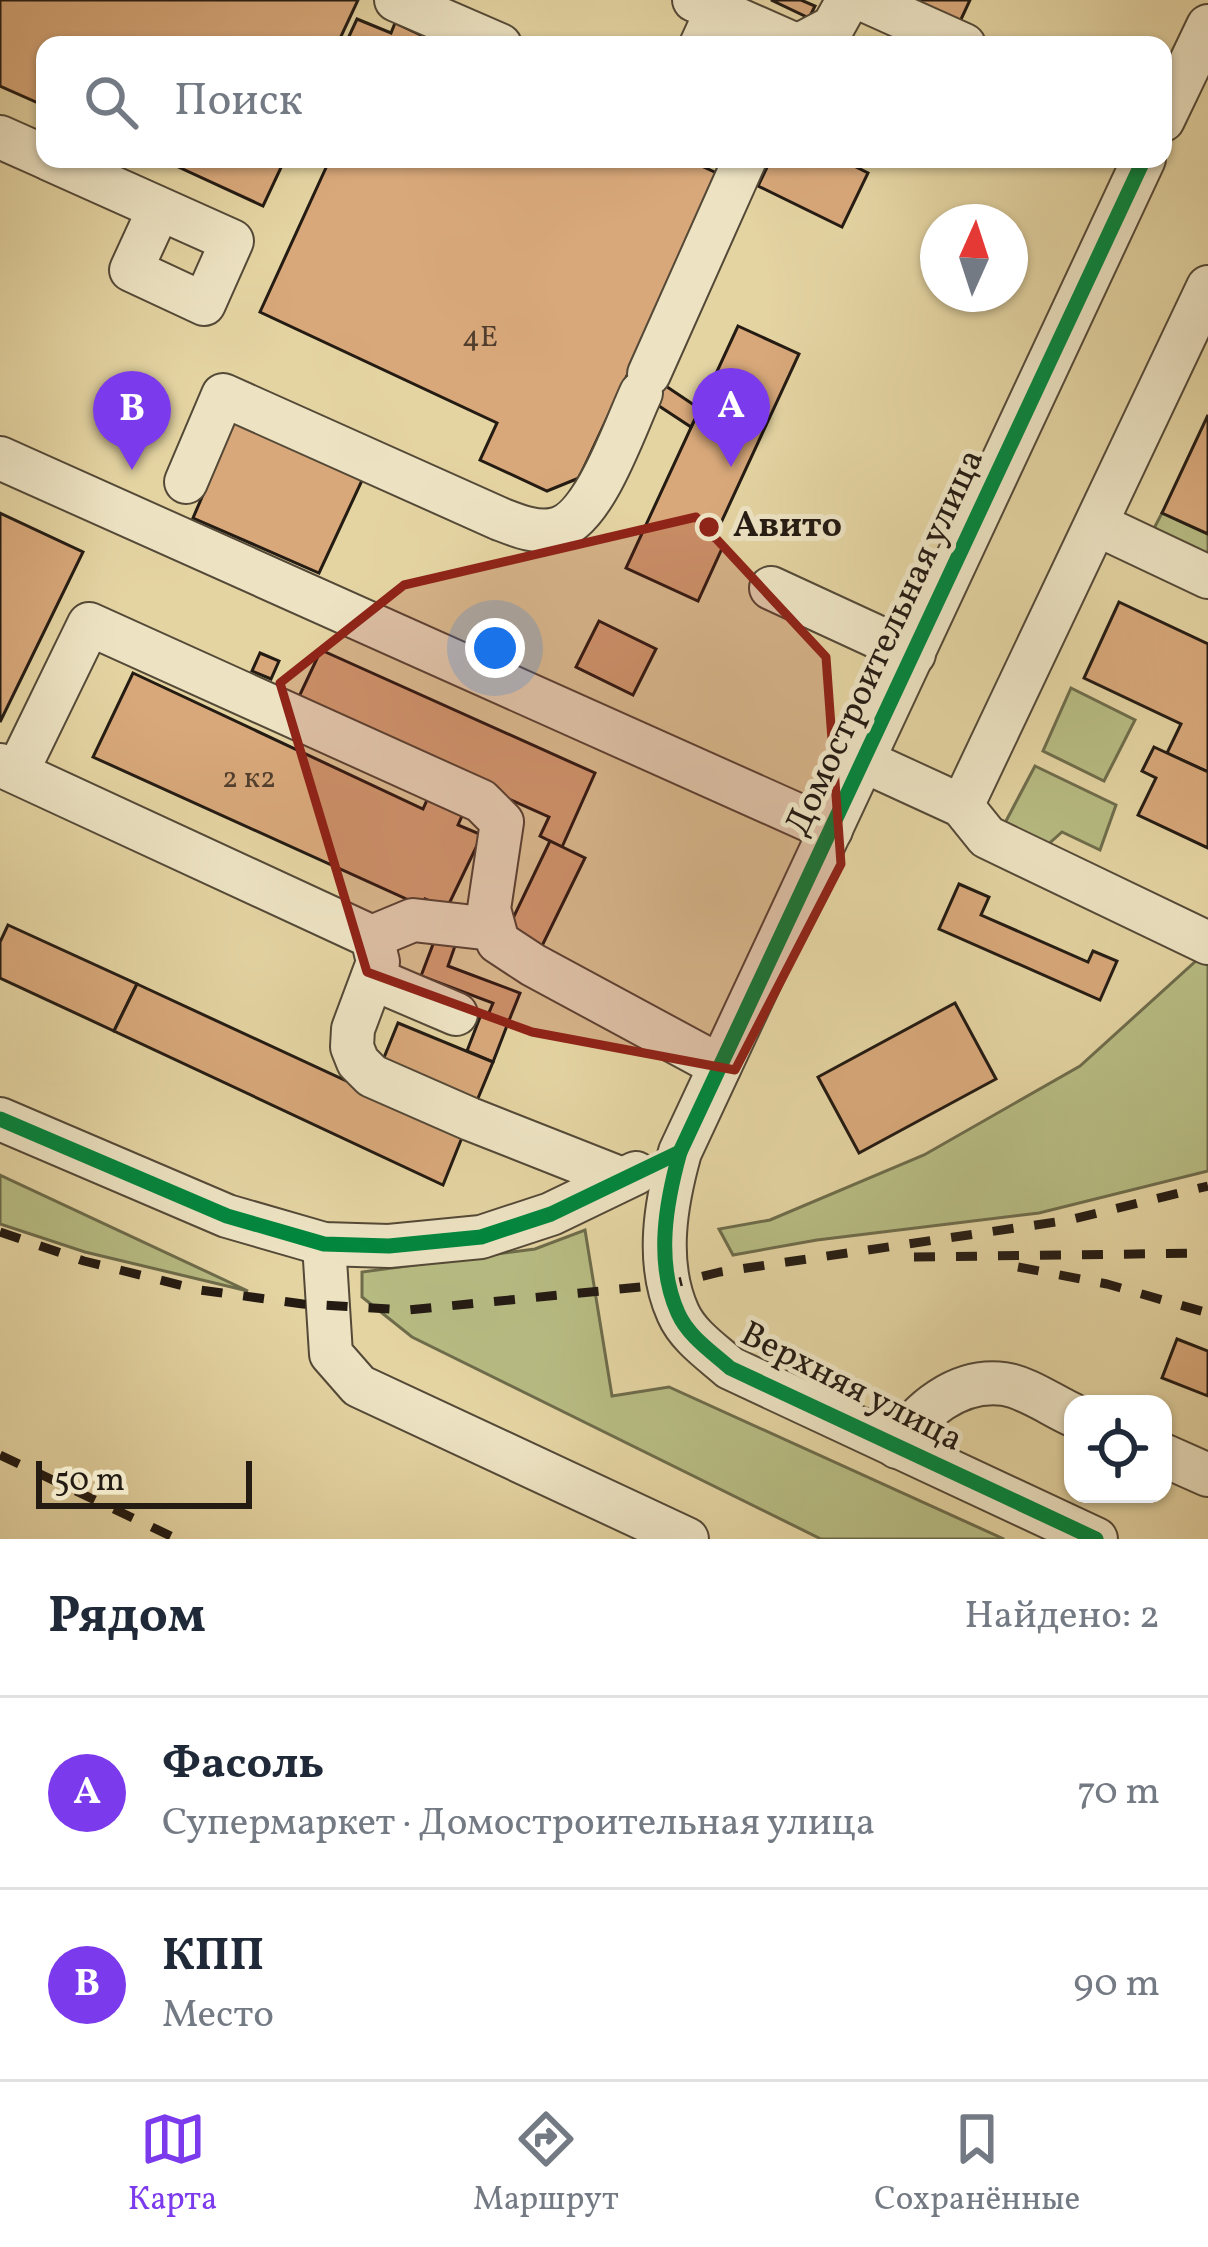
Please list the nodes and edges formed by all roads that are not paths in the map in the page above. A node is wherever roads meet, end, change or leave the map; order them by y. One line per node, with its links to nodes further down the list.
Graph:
1 (397, 0): 8 (street)
2 (848, 0): 10 (street)
3 (864, 0): 11 (street)
4 (1181, 0): 5 (street)
5 (1208, 12)
6 (704, 18): 9 (street)
7 (1208, 26): 12 (street)
8 (479, 36)
9 (767, 36)
10 (816, 36)
11 (944, 36)
12 (1172, 101)
13 (0, 137): 14 (street)
14 (36, 153)
15 (69, 168): 18 (street)
16 (741, 168): 21 (street)
17 (1140, 168): 25 (street, Домостроительная улица)
18 (160, 209)
19 (1208, 287): 22 (street)
20 (0, 458): 29 (street)
21 (185, 482)
22 (1098, 525): 23 (street); 28 (street)
23 (1208, 577)
24 (771, 588): 25 (street)
25 (914, 655): 26 (street, Домостроительная улица)
26 (864, 761): 28 (street); 29 (street, Домостроительная улица)
27 (8, 768): 30 (street); 32 (street)
28 (962, 806): 31 (street)
29 (831, 830): 34 (street, Домостроительная улица)
30 (491, 929): 32 (street); 34 (street)
31 (1208, 943)
32 (373, 958): 33 (street); 37 (street)
33 (456, 1014)
34 (721, 1066): 36 (street, Домостроительная улица)
35 (0, 1119): 38 (street)
36 (680, 1152): 37 (street); 40 (street, Верхняя улица)
37 (622, 1179): 38 (street)
38 (324, 1244): 43 (street)
39 (1064, 1411): 40 (street)
40 (897, 1448): 44 (street, Верхняя улица)
41 (1172, 1459): 42 (street)
42 (1208, 1475)
43 (687, 1539)
44 (1096, 1539)

